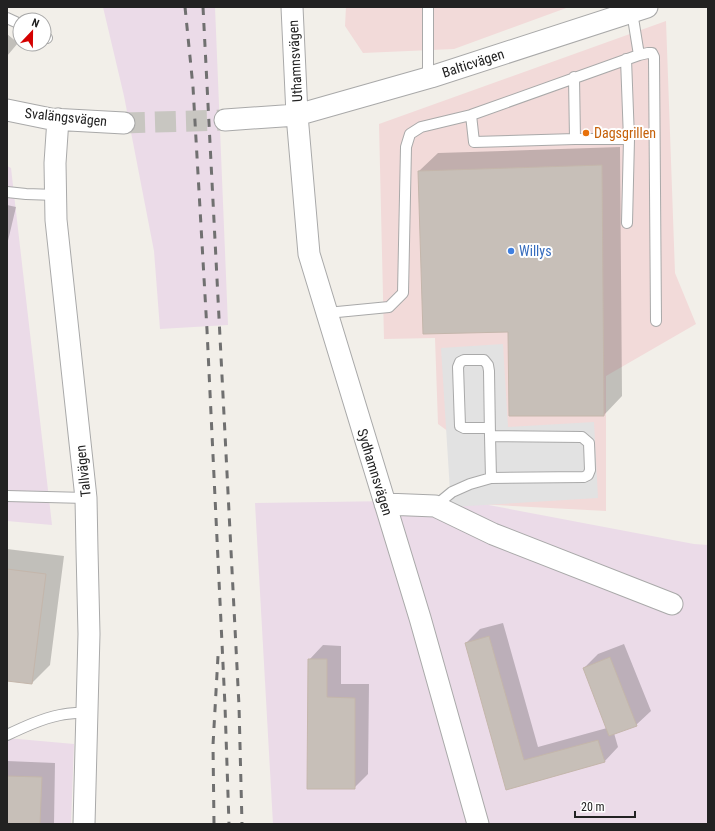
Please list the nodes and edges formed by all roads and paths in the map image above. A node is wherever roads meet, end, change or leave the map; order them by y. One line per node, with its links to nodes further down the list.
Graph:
1 (292, 7): 9 (street, Uthamnsvägen)
2 (428, 7): 7 (lane)
3 (639, 10): 4 (lane); 7 (street, Balticvägen)
4 (639, 55): 5 (lane); 20 (lane)
5 (626, 59): 6 (lane); 14 (lane)
6 (574, 77): 10 (lane); 15 (lane)
7 (428, 78): 9 (street, Balticvägen)
8 (7, 110): 11 (street, Svalängsvägen)
9 (297, 115): 12 (street); 19 (street, Sydhamnsvägen)
10 (471, 115): 15 (lane); 19 (lane)
11 (58, 120): 13 (street, Svalängsvägen); 17 (street, Tallvägen)
12 (225, 120)
13 (124, 123)
14 (629, 138): 15 (lane); 18 (lane)
15 (575, 139)
16 (7, 192): 17 (lane)
17 (56, 196): 24 (street, Tallvägen)
18 (628, 224)
19 (327, 313): 25 (street, Sydhamnsvägen)
20 (656, 321)
21 (489, 432): 21 (lane); 22 (lane); 22 (lane)
22 (491, 478): 26 (lane)
23 (7, 496): 24 (lane)
24 (86, 498): 28 (street, Tallvägen)
25 (385, 504): 26 (street); 31 (street, Sydhamnsvägen)
26 (435, 506): 27 (street)
27 (672, 604)
28 (88, 712): 29 (lane); 30 (street, Tallvägen)
29 (7, 735)
30 (84, 824)
31 (478, 824)

